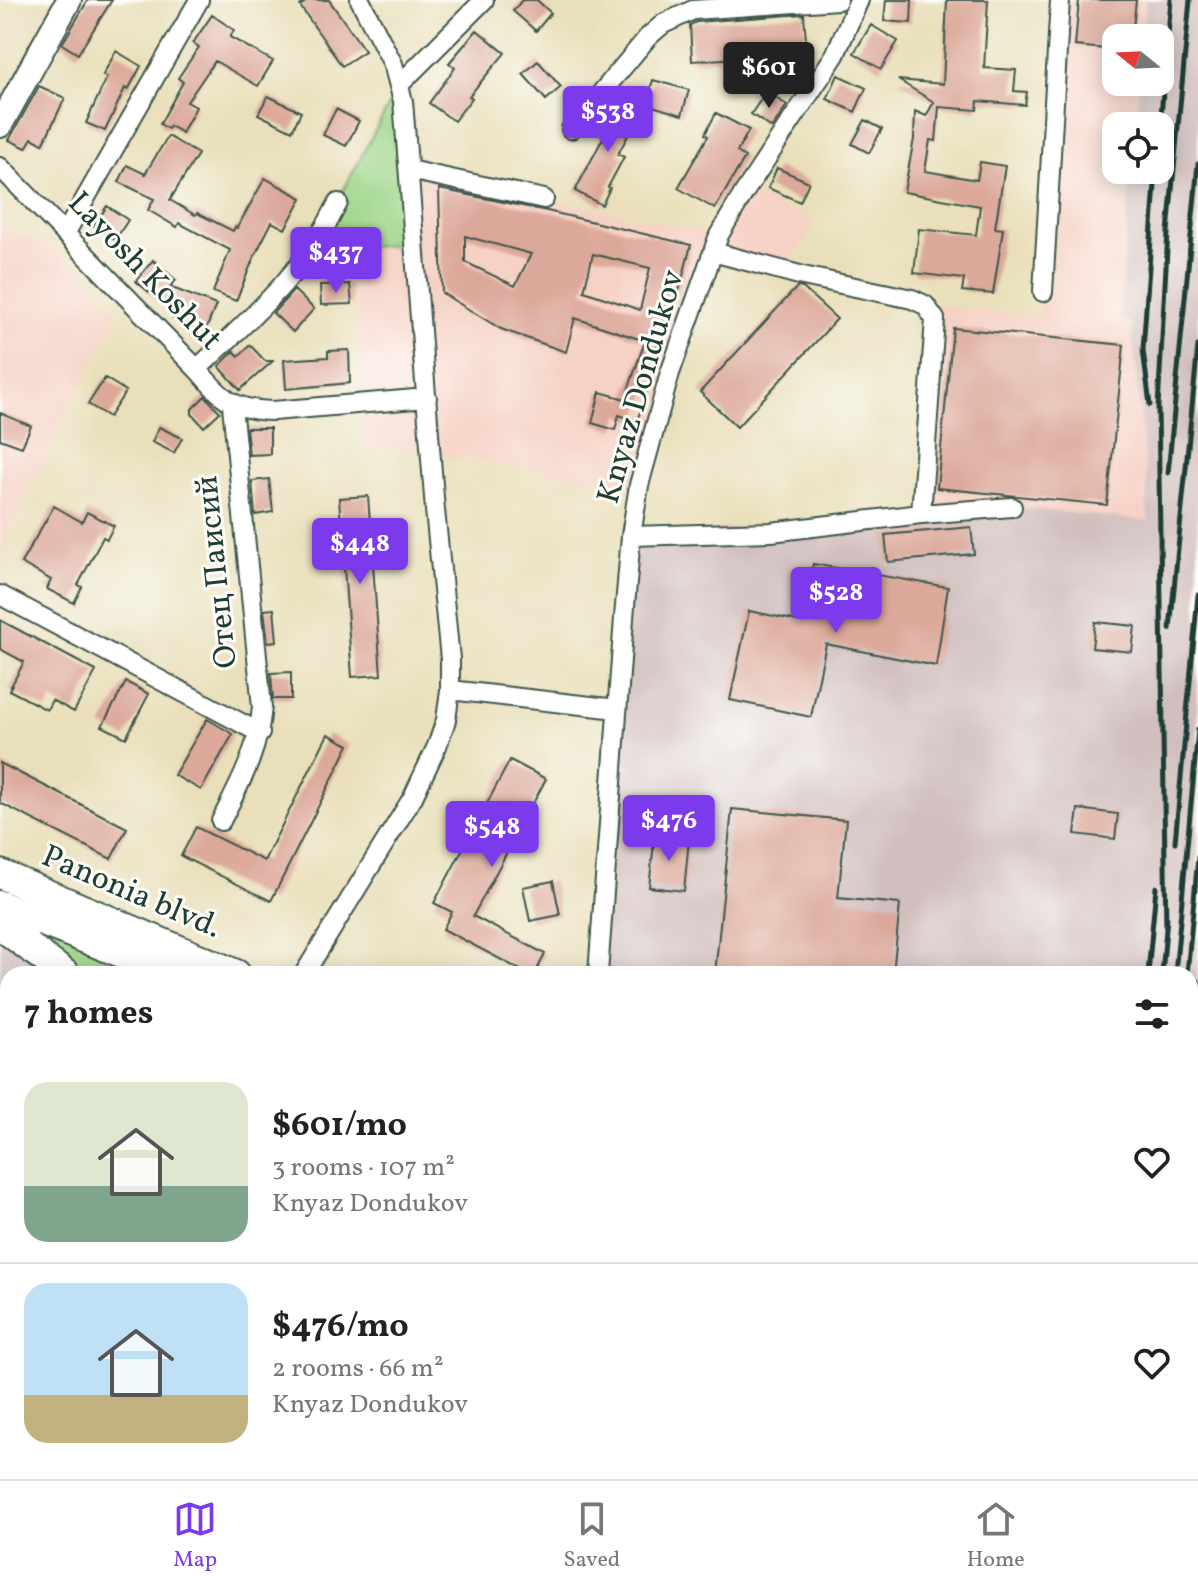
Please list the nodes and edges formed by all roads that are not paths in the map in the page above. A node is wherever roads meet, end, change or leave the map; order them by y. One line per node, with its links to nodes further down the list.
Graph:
1 (69, 0): 9 (street)
2 (199, 0): 15 (street)
3 (360, 0): 8 (street)
4 (484, 0): 8 (street)
5 (838, 0): 10 (street)
6 (859, 0): 16 (street, Knyaz Dondukov)
7 (1060, 0): 17 (street)
8 (400, 84): 12 (street)
9 (0, 125)
10 (571, 129)
11 (0, 167): 15 (street, Layosh Koshut)
12 (409, 170): 13 (street); 19 (street)
13 (544, 199)
14 (338, 203): 18 (street)
15 (65, 234): 18 (street, Layosh Koshut)
16 (713, 252): 22 (street); 23 (street, Knyaz Dondukov)
17 (1043, 292)
18 (197, 369): 20 (street, Layosh Koshut)
19 (427, 398): 20 (street); 25 (street)
20 (232, 405): 27 (street, Отец Паисий)
21 (1012, 507): 22 (street)
22 (921, 514): 23 (street)
23 (631, 536): 26 (street, Knyaz Dondukov)
24 (0, 595): 27 (street, Отец Паисий)
25 (450, 690): 26 (street); 35 (street)
26 (617, 709): 36 (street, Knyaz Dondukov)
27 (260, 733): 28 (street, Отец Паисий)
28 (221, 821)
29 (0, 874): 34 (main road, Panonia blvd.)
30 (0, 905): 33 (main road, Panonia blvd.)
31 (0, 925): 32 (main road)
32 (54, 966)
33 (154, 966)
34 (217, 966)
35 (309, 966)
36 (599, 966)

